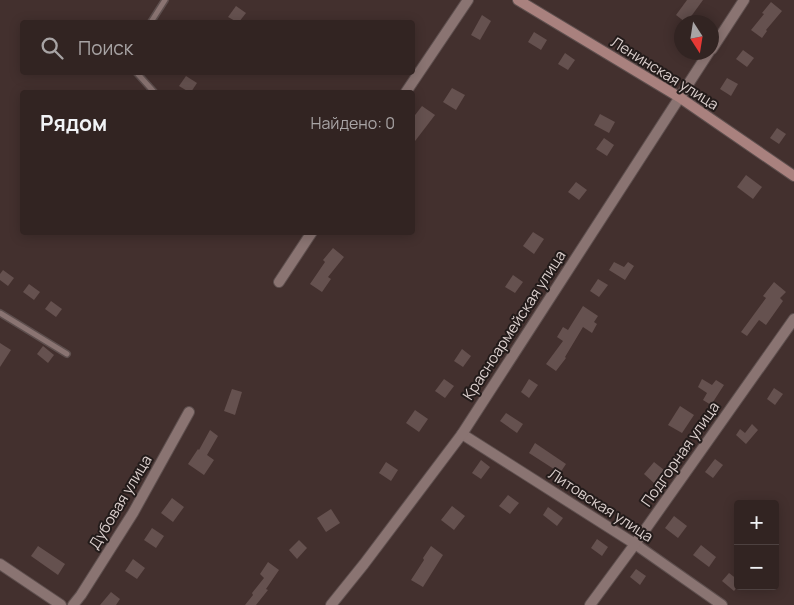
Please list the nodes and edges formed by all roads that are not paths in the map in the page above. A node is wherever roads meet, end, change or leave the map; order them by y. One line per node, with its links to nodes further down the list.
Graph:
1 (165, 0): 5 (lane)
2 (468, 0): 10 (street)
3 (518, 0): 11 (main road, Ленинская улица)
4 (744, 0): 6 (street)
5 (152, 20)
6 (719, 38)
7 (704, 60): 11 (street, Красноармейская улица)
8 (139, 75): 9 (lane)
9 (152, 90)
10 (407, 90)
11 (679, 97): 12 (main road, Ленинская улица); 19 (street, Красноармейская улица)
12 (794, 176)
13 (310, 235): 14 (street)
14 (279, 282)
15 (0, 313): 17 (lane)
16 (794, 319): 20 (street, Подгорная улица)
17 (67, 354)
18 (189, 412): 23 (street, Дубовая улица)
19 (462, 434): 20 (street, Литовская улица); 24 (street, Красноармейская улица)
20 (635, 544): 25 (street, Подгорная улица); 26 (street, Литовская улица)
21 (0, 564): 22 (street)
22 (61, 605)
23 (73, 605)
24 (331, 605)
25 (590, 605)
26 (722, 605)

